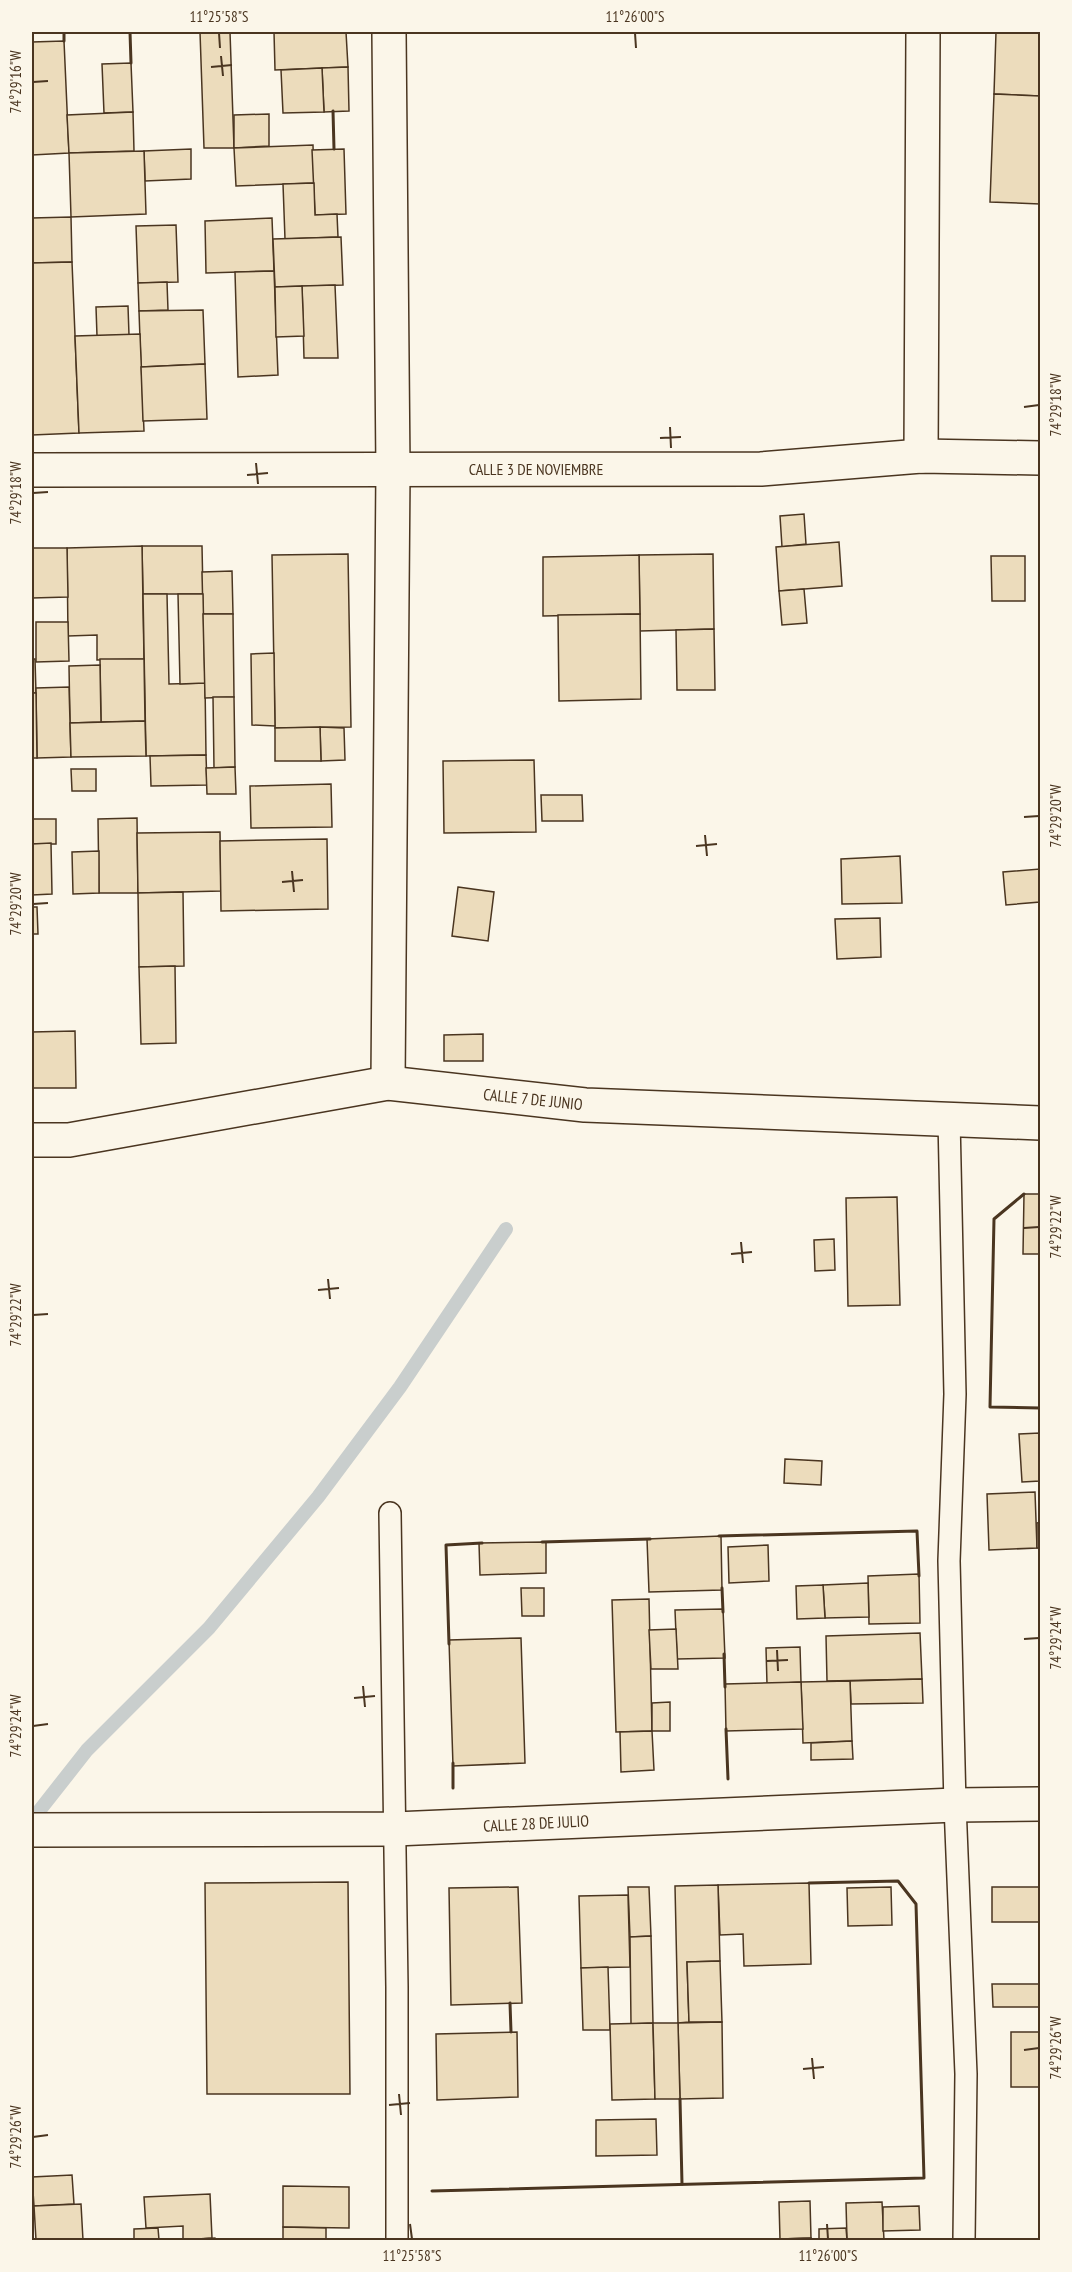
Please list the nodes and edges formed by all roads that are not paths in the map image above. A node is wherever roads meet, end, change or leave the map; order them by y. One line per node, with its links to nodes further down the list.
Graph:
1 (388, 32): 6 (street)
2 (923, 32): 3 (street)
3 (921, 456): 4 (street, CALLE 3 DE NOVIEMBRE); 6 (street, CALLE 3 DE NOVIEMBRE)
4 (1041, 458)
5 (32, 470): 6 (street, CALLE 3 DE NOVIEMBRE)
6 (393, 470): 7 (street)
7 (388, 1083): 8 (street, CALLE 7 DE JUNIO); 10 (street, CALLE 7 DE JUNIO)
8 (949, 1119): 9 (street, CALLE 7 DE JUNIO); 13 (lane)
9 (1041, 1123)
10 (32, 1140)
11 (390, 1513): 14 (lane)
12 (1041, 1804): 13 (street, CALLE 28 DE JULIO)
13 (955, 1805): 14 (street, CALLE 28 DE JULIO); 17 (lane)
14 (395, 1829): 15 (street, CALLE 28 DE JULIO); 16 (lane)
15 (32, 1830)
16 (397, 2241)
17 (964, 2241)

